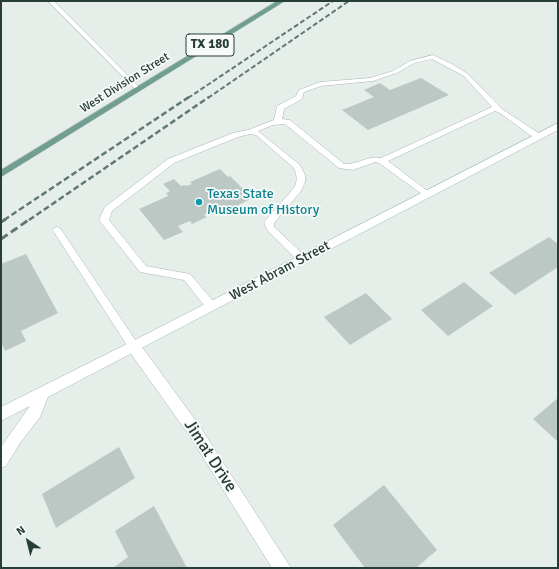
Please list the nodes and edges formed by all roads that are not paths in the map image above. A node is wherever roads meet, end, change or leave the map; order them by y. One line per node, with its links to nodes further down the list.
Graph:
1 (51, 1): 3 (lane)
2 (282, 1): 3 (main road, West Division Street / TX 180)
3 (138, 89): 10 (main road, West Division Street / TX 180)
4 (500, 111): 5 (lane); 8 (lane); 9 (lane)
5 (278, 121): 7 (lane); 9 (lane)
6 (558, 126): 8 (main road, West Abram Street)
7 (250, 132): 15 (lane); 16 (lane)
8 (537, 136): 13 (main road, West Abram Street)
9 (382, 161): 13 (lane)
10 (14, 165): 11 (main road); 12 (main road, West Division Street / TX 180)
11 (1, 170)
12 (1, 174)
13 (426, 194): 15 (main road, West Abram Street)
14 (57, 230): 17 (lane)
15 (302, 259): 16 (main road, West Abram Street)
16 (211, 306): 17 (main road, West Abram Street)
17 (134, 347): 18 (main road, West Abram Street); 21 (main road, Jimat Drive)
18 (43, 392): 19 (main road, West Abram Street); 20 (main road)
19 (1, 414)
20 (1, 461)
21 (282, 568)

